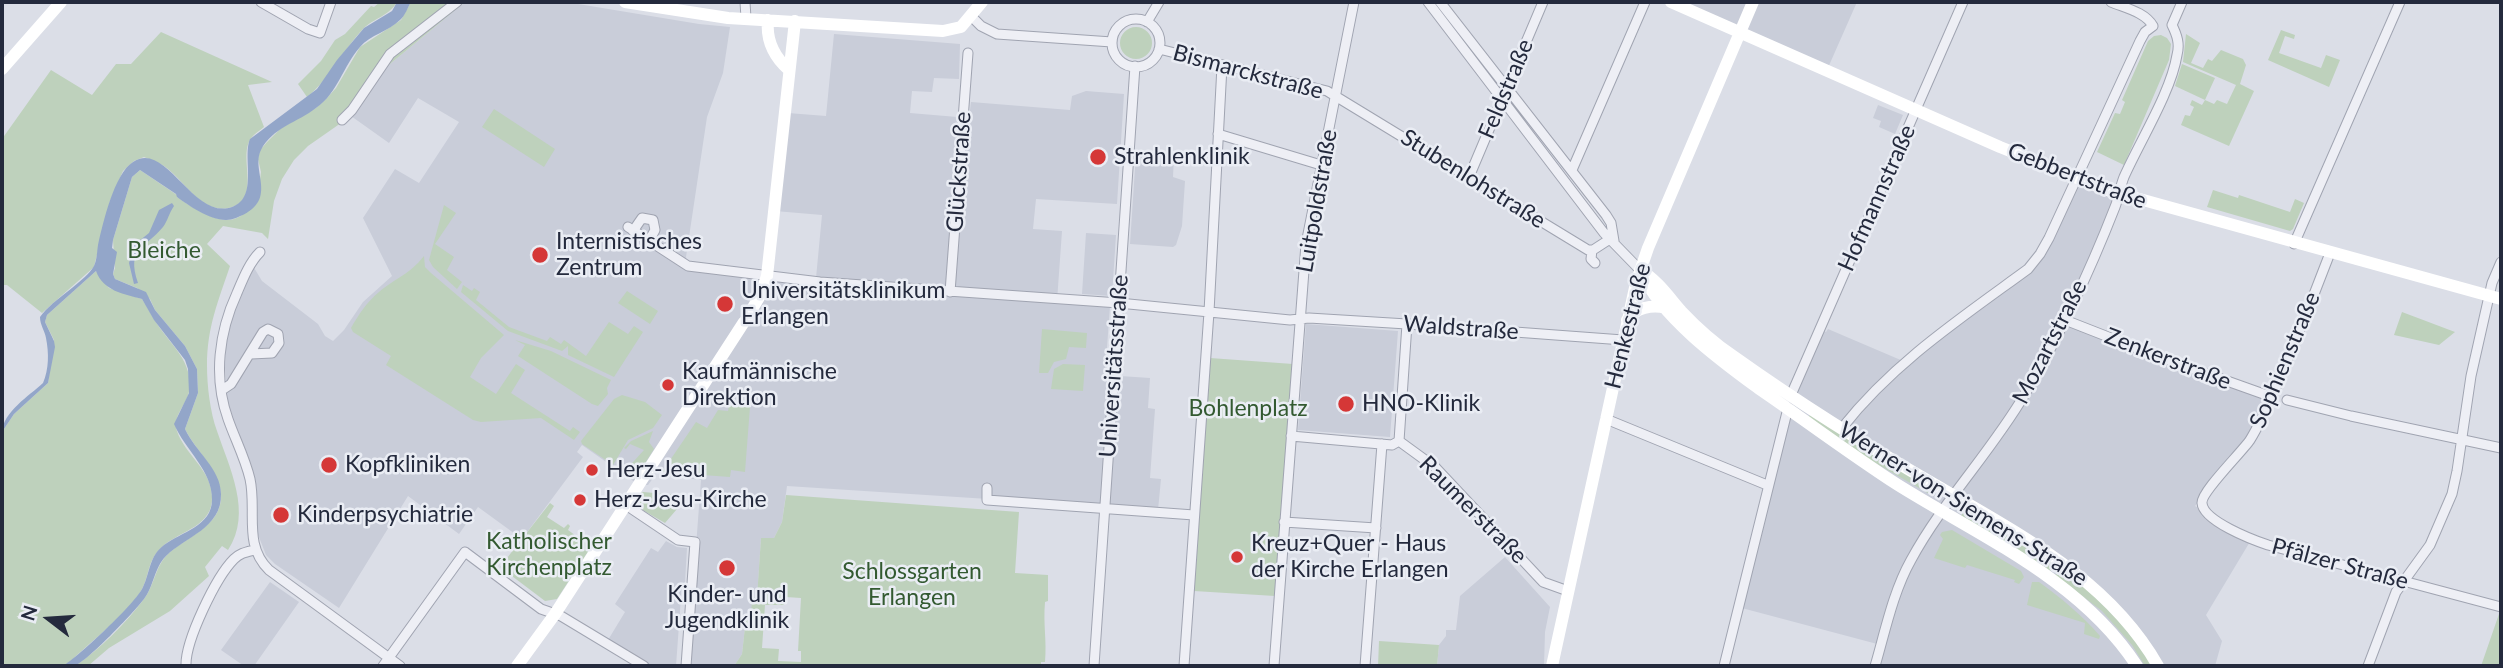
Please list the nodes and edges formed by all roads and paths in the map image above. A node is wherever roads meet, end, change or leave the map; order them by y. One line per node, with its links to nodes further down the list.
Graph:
1 (61, 2): 32 (street)
2 (261, 2): 3 (street)
3 (331, 2)
4 (457, 2): 38 (street)
5 (625, 2): 21 (street)
6 (745, 2): 21 (street)
7 (982, 2): 20 (street)
8 (1159, 2): 23 (street)
9 (1354, 2): 35 (street, Luitpoldstraße)
10 (1428, 2): 36 (street, Werner-von-Siemens-Straße)
11 (1440, 2): 34 (street, Werner-von-Siemens-Straße)
12 (1543, 2): 34 (street, Feldstraße)
13 (1645, 2): 41 (street)
14 (1671, 2): 26 (street, Gebbertstraße)
15 (1753, 2): 26 (street, Henkestraße)
16 (1963, 2): 37 (street, Hofmannstraße)
17 (2112, 2): 25 (street)
18 (2182, 2): 24 (street)
19 (2400, 2): 47 (street)
20 (972, 17): 22 (street); 27 (street)
21 (757, 19): 22 (street); 33 (street)
22 (795, 21): 33 (street)
23 (1147, 22): 27 (street); 28 (street)
24 (2172, 25): 25 (street); 44 (street, Mozartstraße)
25 (2153, 26): 43 (street)
26 (1740, 33): 37 (street, Gebbertstraße); 53 (street, Henkestraße)
27 (1112, 42): 30 (street)
28 (1159, 49): 30 (street); 31 (street, Bismarckstraße)
29 (968, 53): 55 (street, Glückstraße)
30 (1135, 66): 57 (street, Universitätsstraße)
31 (1222, 66): 35 (street, Bismarckstraße); 39 (street)
32 (2, 69)
33 (789, 70): 54 (street)
34 (1507, 87): 36 (street, Feldstraße); 41 (street, Werner-von-Siemens-Straße)
35 (1336, 96): 40 (street, Luitpoldstraße); 42 (street, Stubenlohstraße)
36 (1502, 99): 42 (street, Feldstraße); 45 (street, Werner-von-Siemens-Straße)
37 (1916, 110): 43 (street, Gebbertstraße); 69 (street, Hofmannstraße)
38 (342, 120)
39 (1218, 134): 40 (street); 59 (street)
40 (1321, 165): 60 (street, Luitpoldstraße)
41 (1572, 170): 45 (street, Werner-von-Siemens-Straße)
42 (1469, 177): 48 (street, Stubenlohstraße)
43 (2078, 178): 44 (street, Gebbertstraße); 76 (street)
44 (2119, 194): 47 (street, Gebbertstraße); 62 (street, Mozartstraße)
45 (1612, 240): 48 (street); 53 (street, Werner-von-Siemens-Straße)
46 (649, 241): 46 (street, Waldstraße); 54 (street, Waldstraße)
47 (2294, 244): 50 (street, Gebbertstraße)
48 (1592, 250): 52 (street)
49 (260, 252): 66 (street)
50 (2329, 253): 56 (street, Gebbertstraße); 70 (street, Sophienstraße)
51 (2501, 262): 56 (street)
52 (1595, 263)
53 (1640, 270): 58 (street, Werner-von-Siemens-Straße); 61 (street, Henkestraße); 69 (street, Werner-von-Siemens-Straße)
54 (767, 276): 55 (street, Waldstraße); 86 (street)
55 (950, 292): 57 (street, Waldstraße)
56 (2495, 298): 78 (street)
57 (1119, 303): 59 (street, Waldstraße); 87 (street, Universitätsstraße)
58 (1666, 307): 61 (street); 72 (street, Werner-von-Siemens-Straße)
59 (1209, 312): 60 (street, Waldstraße); 89 (street)
60 (1299, 319): 63 (street, Waldstraße); 77 (street)
61 (1627, 320): 64 (street, Henkestraße)
62 (2065, 320): 70 (street, Zenkerstraße); 85 (street, Mozartstraße)
63 (1408, 324): 64 (street, Waldstraße); 79 (street)
64 (1623, 340): 74 (street, Henkestraße)
65 (251, 354): 67 (street)
66 (220, 375): 67 (street); 68 (street)
67 (235, 377): 68 (street)
68 (222, 390): 92 (street)
69 (1791, 395): 73 (street, Werner-von-Siemens-Straße)
70 (2272, 397): 84 (street, Sophienstraße)
71 (2287, 400): 78 (street)
72 (1788, 408): 75 (street, Werner-von-Siemens-Straße); 82 (street)
73 (1816, 411): 75 (street, Werner-von-Siemens-Straße); 76 (street, Werner-von-Siemens-Straße)
74 (1606, 419): 82 (street); 94 (street, Henkestraße)
75 (1808, 424): 88 (street, Werner-von-Siemens-Straße)
76 (1842, 428): 85 (street, Werner-von-Siemens-Straße)
77 (1291, 436): 80 (street, Raumerstraße); 90 (street)
78 (2462, 440): 81 (street); 93 (street)
79 (1399, 441): 80 (street, Raumerstraße); 94 (street, Raumerstraße)
80 (1382, 444): 91 (street)
81 (2501, 448)
82 (1768, 485): 108 (street)
83 (988, 488): 87 (street)
84 (2205, 493): 93 (street, Pfälzer Straße)
85 (1953, 495): 88 (street, Mozartstraße); 111 (street, Werner-von-Siemens-Straße)
86 (625, 505): 96 (street); 102 (street)
87 (1105, 508): 89 (street); 103 (street, Universitätsstraße)
88 (1942, 511): 109 (street, Mozartstraße); 110 (street, Werner-von-Siemens-Straße)
89 (1194, 514): 104 (street)
90 (1284, 522): 91 (street); 105 (street)
91 (1376, 528): 106 (street)
92 (254, 550): 97 (street); 98 (street)
93 (2404, 581): 95 (street, Pfälzer Straße); 112 (street)
94 (1568, 591): 107 (street, Henkestraße)
95 (2501, 607)
96 (555, 614): 97 (street); 100 (street); 101 (street)
97 (386, 662): 99 (street)
98 (186, 666)
99 (400, 666)
100 (517, 666)
101 (644, 666)
102 (686, 666)
103 (1094, 666)
104 (1184, 666)
105 (1274, 666)
106 (1365, 666)
107 (1552, 666)
108 (1724, 666)
109 (1875, 666)
110 (2137, 666)
111 (2158, 666)
112 (2368, 666)

